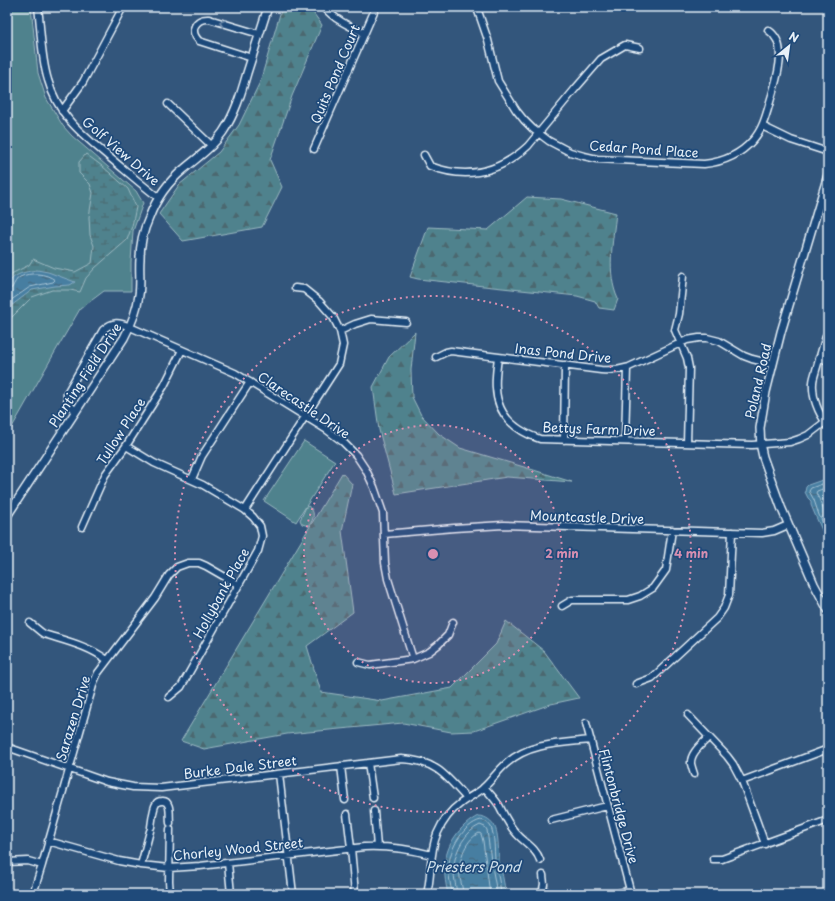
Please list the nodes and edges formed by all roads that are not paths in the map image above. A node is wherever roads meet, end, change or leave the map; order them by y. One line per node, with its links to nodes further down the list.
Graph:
1 (38, 7): 13 (street, Golf View Drive)
2 (123, 7): 13 (street)
3 (268, 7): 9 (street, Planting Field Drive)
4 (324, 7): 8 (street)
5 (376, 7): 8 (street, Quits Pond Court)
6 (478, 7): 15 (street, Cedar Pond Place)
7 (768, 30): 14 (street, Cedar Pond Place)
8 (364, 33): 17 (street, Quits Pond Court)
9 (259, 34): 11 (street, Planting Field Drive); 11 (street, one-way to 11)
10 (640, 48): 15 (street)
11 (252, 58): 16 (street, Planting Field Drive)
12 (168, 104): 16 (street)
13 (62, 111): 21 (street, Golf View Drive)
14 (762, 126): 15 (street, Cedar Pond Place); 18 (street)
15 (538, 134): 19 (street)
16 (212, 146): 21 (street, Planting Field Drive)
17 (314, 149)
18 (828, 152)
19 (424, 155)
20 (828, 175): 34 (street, Poland Road)
21 (159, 198): 25 (street, Planting Field Drive)
22 (683, 276): 28 (street)
23 (295, 288): 26 (street)
24 (406, 322): 26 (street)
25 (130, 327): 29 (street, Clarecastle Drive); 38 (street, Planting Field Drive); 38 (street, Clarecastle Drive)
26 (340, 331): 39 (street)
27 (828, 331): 32 (street)
28 (681, 343): 34 (street, Inas Pond Drive); 36 (street, Inas Pond Drive); 43 (street)
29 (182, 350): 37 (street, Clarecastle Drive); 45 (street, Tullow Place)
30 (436, 357): 31 (street, Inas Pond Drive)
31 (498, 357): 35 (street, Inas Pond Drive); 41 (street, Bettys Farm Drive)
32 (819, 358): 33 (street); 40 (street)
33 (828, 361)
34 (773, 364): 44 (street, Poland Road)
35 (565, 365): 36 (street, Inas Pond Drive); 41 (street)
36 (627, 368): 42 (street)
37 (250, 382): 39 (street, Clarecastle Drive); 46 (street)
38 (76, 411): 48 (street, Planting Field Drive)
39 (305, 417): 47 (street); 53 (street, Clarecastle Drive)
40 (827, 424): 44 (street, Bettys Farm Drive)
41 (564, 440): 42 (street, Bettys Farm Drive)
42 (625, 441): 43 (street, Bettys Farm Drive)
43 (687, 443): 44 (street, Bettys Farm Drive)
44 (760, 444): 49 (street, Poland Road)
45 (126, 446): 46 (street, Hollybank Place); 50 (street, Tullow Place)
46 (192, 479): 47 (street, Hollybank Place)
47 (245, 510): 54 (street, Hollybank Place)
48 (7, 516)
49 (788, 525): 52 (street, Mountcastle Drive); 56 (street, Poland Road)
50 (82, 527)
51 (672, 530): 52 (street, Mountcastle Drive); 53 (street, Mountcastle Drive); 55 (street)
52 (732, 532): 62 (street)
53 (384, 534): 59 (street, Clarecastle Drive)
54 (239, 584): 60 (street, Sarazen Drive); 63 (street, Hollybank Place)
55 (562, 606)
56 (828, 610)
57 (453, 622): 59 (street)
58 (30, 623): 60 (street)
59 (413, 659): 61 (street)
60 (107, 660): 72 (street, Sarazen Drive)
61 (358, 662)
62 (636, 684)
63 (169, 698)
64 (688, 715): 66 (street)
65 (586, 723): 67 (street, Flintonbridge Drive)
66 (709, 737): 74 (street); 75 (street)
67 (591, 740): 76 (street); 82 (street, Flintonbridge Drive)
68 (7, 747): 72 (street, Burke Dale Street)
69 (828, 749): 75 (street)
70 (368, 763): 71 (street, Burke Dale Street); 78 (street); 79 (street, Burke Dale Street)
71 (341, 766): 73 (street, Burke Dale Street); 80 (street)
72 (69, 769): 77 (street, Burke Dale Street); 87 (street, Sarazen Drive)
73 (279, 774): 77 (street, Burke Dale Street); 92 (street)
74 (694, 774)
75 (742, 781): 88 (street)
76 (484, 787): 79 (street); 94 (street)
77 (160, 788): 81 (street)
78 (372, 798)
79 (467, 798): 91 (street)
80 (345, 800)
81 (162, 801): 98 (street); 99 (street)
82 (607, 806): 85 (street); 101 (street, Flintonbridge Drive)
83 (374, 811): 89 (street)
84 (347, 814): 90 (street)
85 (550, 820)
86 (828, 820): 88 (street)
87 (48, 841): 97 (street, Sarazen Drive); 98 (street, Chorley Wood Street)
88 (765, 844): 93 (street)
89 (378, 846): 90 (street, Chorley Wood Street); 91 (street, Chorley Wood Street)
90 (351, 848): 92 (street, Chorley Wood Street); 106 (street)
91 (432, 855): 107 (street)
92 (288, 856): 96 (street, Chorley Wood Street); 105 (street)
93 (713, 859)
94 (540, 860)
95 (7, 862): 97 (street)
96 (228, 863): 99 (street, Chorley Wood Street); 104 (street)
97 (42, 865): 102 (street, Sarazen Drive)
98 (141, 865): 99 (street, Chorley Wood Street)
99 (169, 868): 103 (street)
100 (543, 875): 108 (street)
101 (630, 892): 109 (street)
102 (32, 894)
103 (170, 894)
104 (231, 894)
105 (293, 894)
106 (355, 894)
107 (427, 894)
108 (542, 894)
109 (615, 894)

